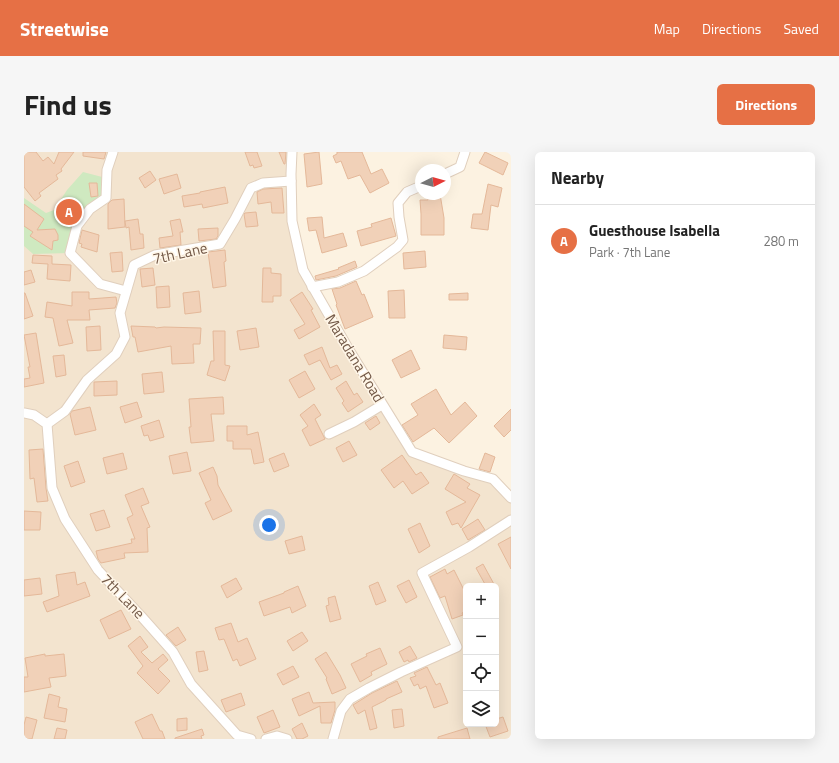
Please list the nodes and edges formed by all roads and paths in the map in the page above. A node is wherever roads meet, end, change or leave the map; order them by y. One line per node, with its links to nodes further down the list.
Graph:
1 (114, 152): 8 (street)
2 (292, 152): 5 (street, Maradana Road)
3 (465, 152): 4 (street)
4 (451, 171)
5 (291, 181): 7 (street, Maradana Road); 8 (street, 7th Lane)
6 (415, 189): 7 (street)
7 (312, 287): 9 (street, Maradana Road)
8 (126, 291): 11 (street, 7th Lane)
9 (382, 405): 12 (street); 13 (street, Maradana Road)
10 (24, 413): 11 (street)
11 (47, 424): 15 (street, 7th Lane)
12 (329, 434)
13 (511, 498)
14 (511, 520): 18 (street)
15 (251, 739)
16 (266, 739): 17 (street)
17 (288, 739)
18 (333, 739)

